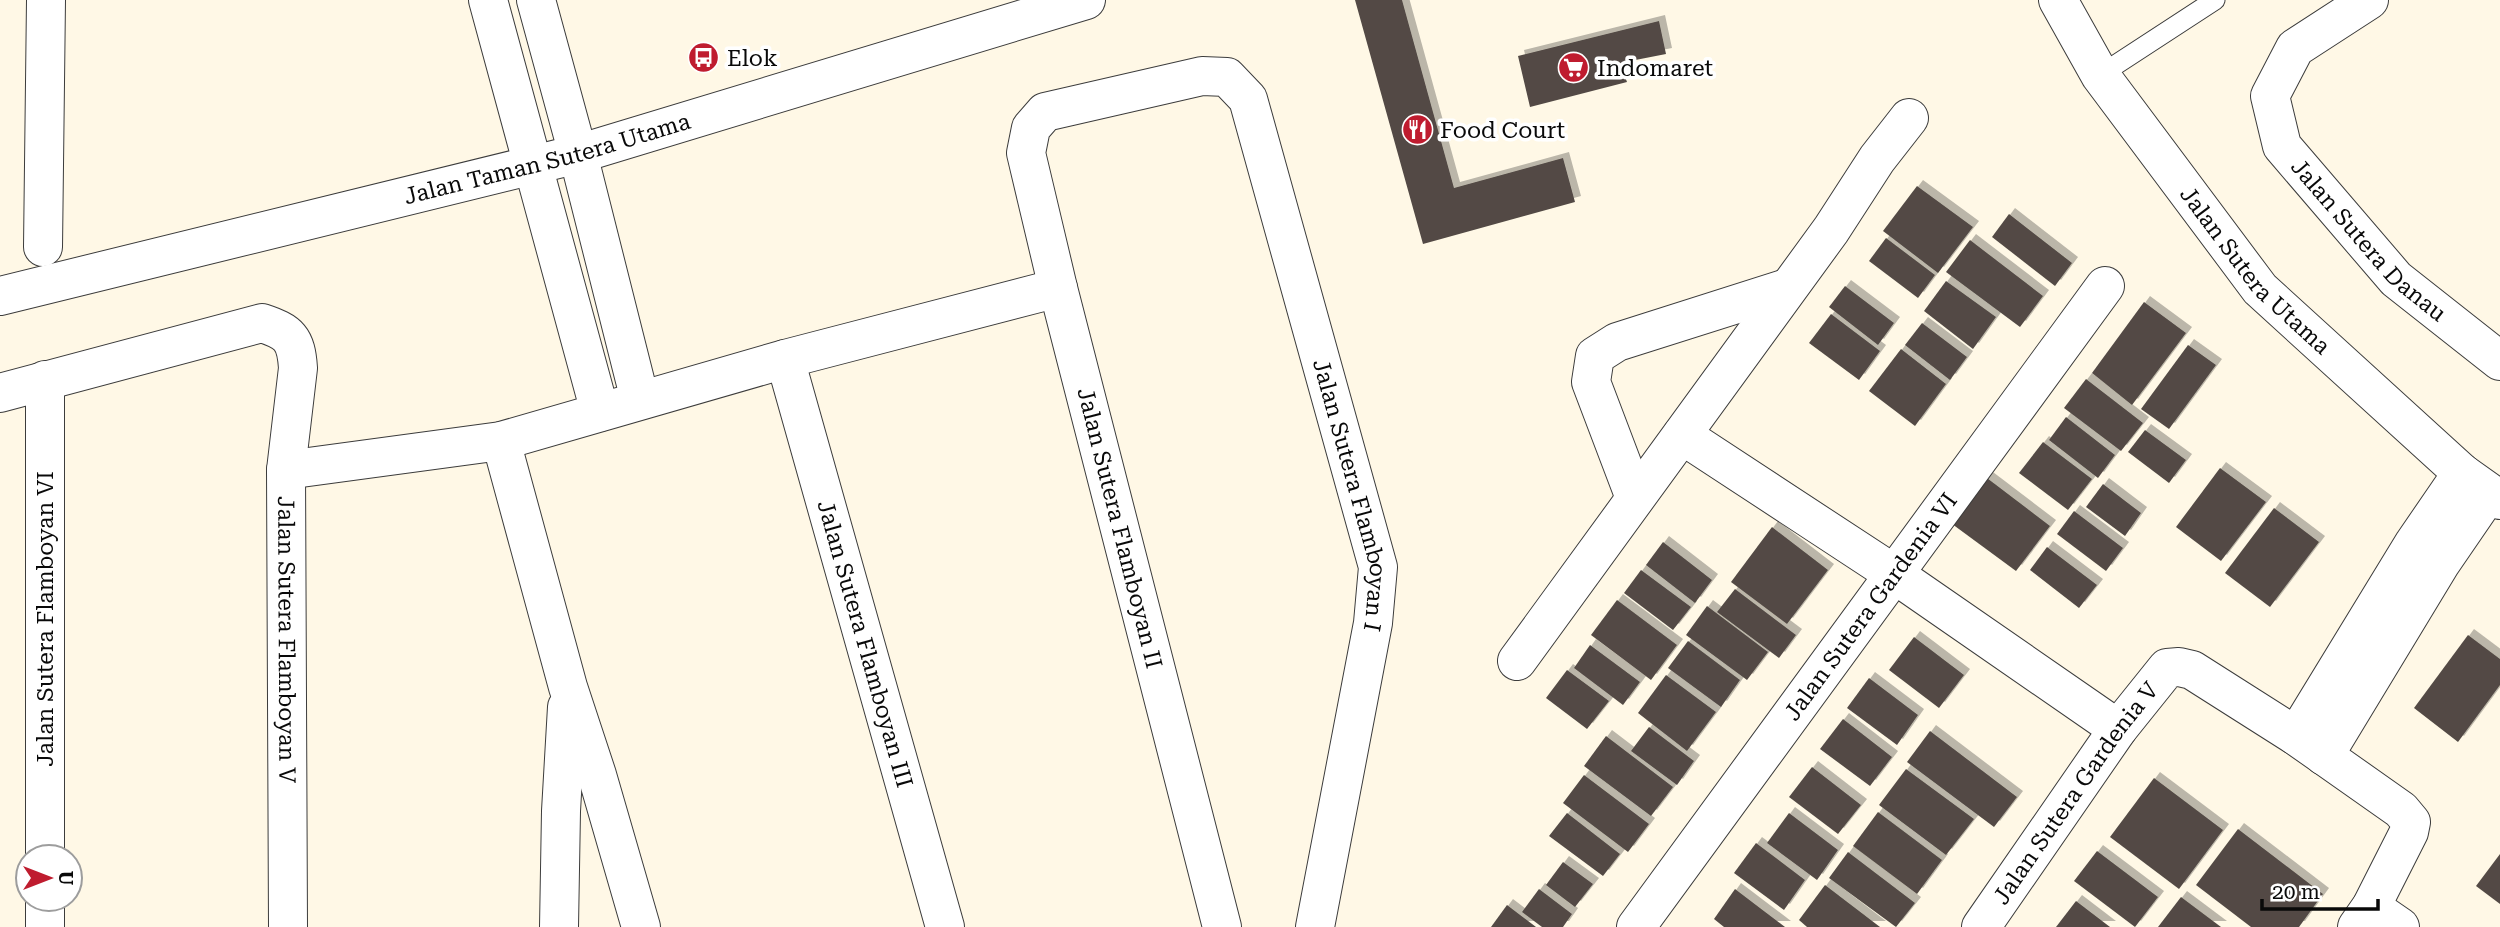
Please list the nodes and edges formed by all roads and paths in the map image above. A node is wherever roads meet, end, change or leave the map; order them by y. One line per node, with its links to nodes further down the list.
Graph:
1 (46, 0): 13 (street)
2 (488, 0): 12 (street)
3 (536, 0): 11 (street)
4 (1086, 0): 11 (street, Jalan Taman Sutera Utama)
5 (2058, 0): 8 (street, Jalan Sutera Utama)
6 (2215, 0): 8 (lane)
7 (2368, 0): 19 (street, Jalan Sutera Danau)
8 (2100, 75): 27 (street, Jalan Sutera Utama)
9 (1909, 118): 16 (street)
10 (1031, 128): 15 (street, Jalan Sutera Flamboyan II); 41 (street, Jalan Sutera Flamboyan I)
11 (578, 155): 12 (street, Jalan Taman Sutera Utama); 22 (street)
12 (531, 165): 17 (street, Jalan Taman Sutera Utama); 23 (street)
13 (43, 247)
14 (2105, 286): 29 (street, Jalan Sutera Gardenia VI)
15 (1058, 288): 18 (street); 40 (street, Jalan Sutera Flamboyan II)
16 (1787, 288): 24 (street); 28 (street)
17 (0, 296)
18 (785, 359): 22 (street); 39 (street, Jalan Sutera Flamboyan III)
19 (2500, 361)
20 (45, 380): 21 (street); 26 (street, Jalan Sutera Flamboyan V); 34 (street, Jalan Sutera Flamboyan VI)
21 (0, 393)
22 (639, 400): 23 (street)
23 (600, 412): 25 (street)
24 (1682, 435): 28 (street); 29 (street)
25 (501, 441): 26 (street); 31 (street)
26 (286, 470): 36 (street, Jalan Sutera Flamboyan V)
27 (2484, 488): 33 (street)
28 (1635, 498): 30 (street)
29 (1894, 574): 32 (street); 42 (street, Jalan Sutera Gardenia VI)
30 (1517, 661)
31 (568, 687): 37 (street); 38 (street)
32 (2118, 729): 33 (street, Jalan Sutera Gardenia V); 43 (street, Jalan Sutera Gardenia V)
33 (2310, 746): 35 (street)
34 (45, 843)
35 (2376, 920)
36 (288, 927)
37 (559, 927)
38 (641, 927)
39 (945, 927)
40 (1222, 927)
41 (1315, 927)
42 (1636, 927)
43 (1981, 927)

